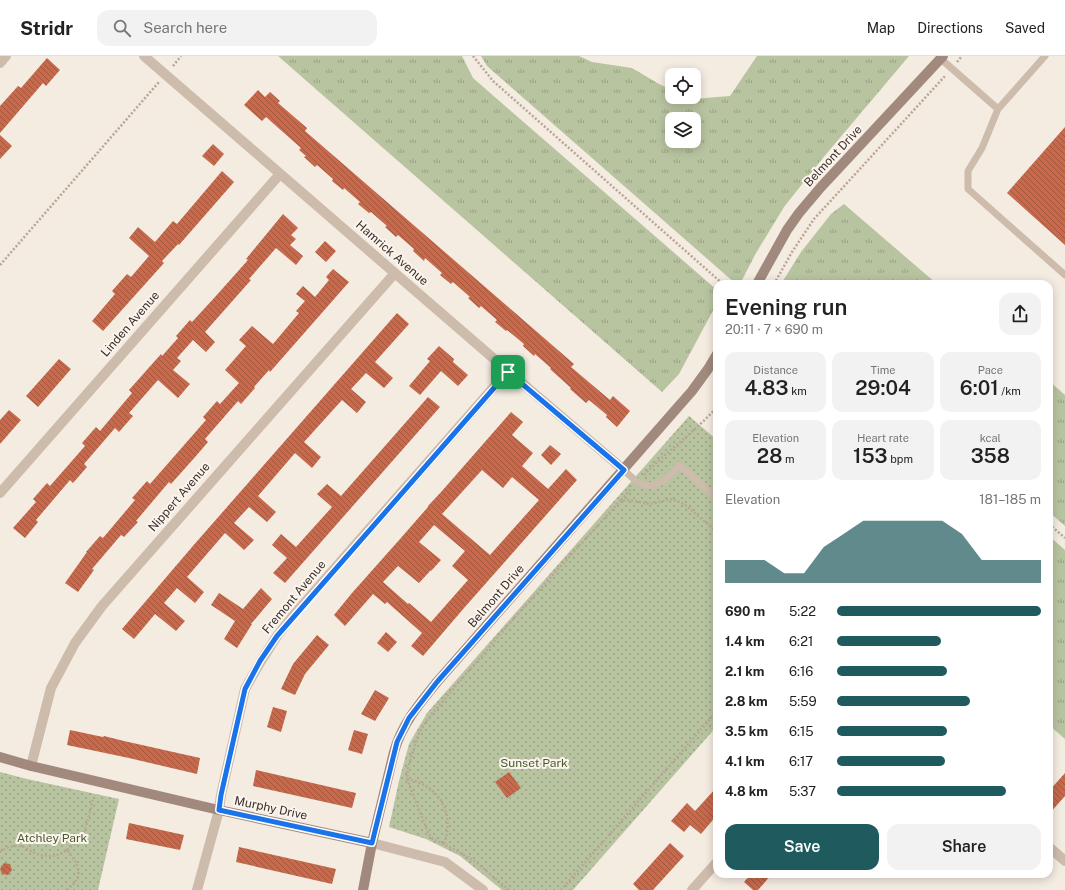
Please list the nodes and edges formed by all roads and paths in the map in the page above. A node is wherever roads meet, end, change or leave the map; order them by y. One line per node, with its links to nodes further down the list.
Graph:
1 (6, 56): 8 (street)
2 (144, 56): 10 (street, Hamrick Avenue)
3 (181, 56): 10 (path)
4 (473, 56): 16 (path)
5 (962, 56): 9 (path)
6 (1045, 56): 11 (lane)
7 (942, 57): 9 (lane); 17 (street, Belmont Drive)
8 (0, 63)
9 (951, 68): 11 (lane); 18 (path)
10 (166, 75): 12 (street, Hamrick Avenue); 13 (path)
11 (998, 109): 15 (lane)
12 (280, 174): 14 (street, Hamrick Avenue); 24 (street, Linden Avenue)
13 (0, 265)
14 (394, 273): 20 (street, Hamrick Avenue); 32 (street, Nippert Avenue)
15 (1065, 275)
16 (718, 280)
17 (759, 280)
18 (776, 280)
19 (713, 361): 22 (street, Belmont Drive)
20 (508, 372): 22 (street, Hamrick Avenue); 35 (street, Fremont Avenue)
21 (713, 411): 23 (path)
22 (624, 470): 23 (lane); 36 (street, Belmont Drive)
23 (638, 482): 25 (lane); 26 (path)
24 (0, 492)
25 (713, 495)
26 (620, 501): 28 (path); 33 (path)
27 (1053, 528): 29 (path)
28 (713, 529)
29 (1065, 538)
30 (713, 716): 48 (path)
31 (0, 757): 32 (street, Murphy Drive)
32 (31, 766): 35 (street, Murphy Drive)
33 (407, 779): 37 (path); 37 (path)
34 (93, 798): 38 (path)
35 (219, 810): 36 (street, Murphy Drive); 44 (street, Fremont Avenue)
36 (372, 843): 45 (street, Belmont Drive); 46 (street, Murphy Drive)
37 (444, 844): 47 (path)
38 (68, 850): 40 (path); 43 (path)
39 (1053, 850): 41 (street)
40 (0, 852)
41 (1065, 861)
42 (713, 866): 49 (street)
43 (67, 890)
44 (197, 890)
45 (363, 890)
46 (483, 890)
47 (509, 890)
48 (561, 890)
49 (692, 890)

